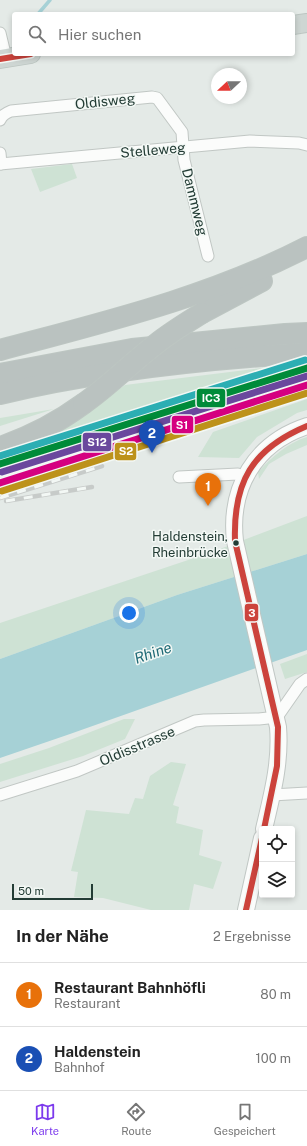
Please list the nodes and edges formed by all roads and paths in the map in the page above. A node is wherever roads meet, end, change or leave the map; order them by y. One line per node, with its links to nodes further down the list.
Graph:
1 (307, 24): 2 (main road)
2 (295, 25)
3 (0, 33): 5 (street)
4 (20, 56): 5 (main road)
5 (3, 59)
6 (0, 120): 8 (street, Oldisweg)
7 (307, 145): 8 (street, Stelleweg)
8 (183, 147): 9 (street, Stelleweg); 11 (street, Dammweg)
9 (0, 160)
10 (307, 247): 14 (highway)
11 (208, 256)
12 (307, 258): 19 (highway, bridge)
13 (307, 333): 16 (highway)
14 (0, 350)
15 (307, 353): 17 (highway)
16 (0, 374)
17 (0, 394)
18 (307, 426): 21 (street)
19 (0, 447)
20 (179, 477): 21 (street)
21 (245, 477): 23 (street)
22 (307, 679): 23 (street)
23 (277, 717): 25 (street, Oldisstrasse); 26 (street)
24 (307, 793): 26 (street)
25 (0, 795)
26 (272, 795): 27 (street)
27 (265, 826)
28 (259, 852): 29 (street)
29 (246, 910)

